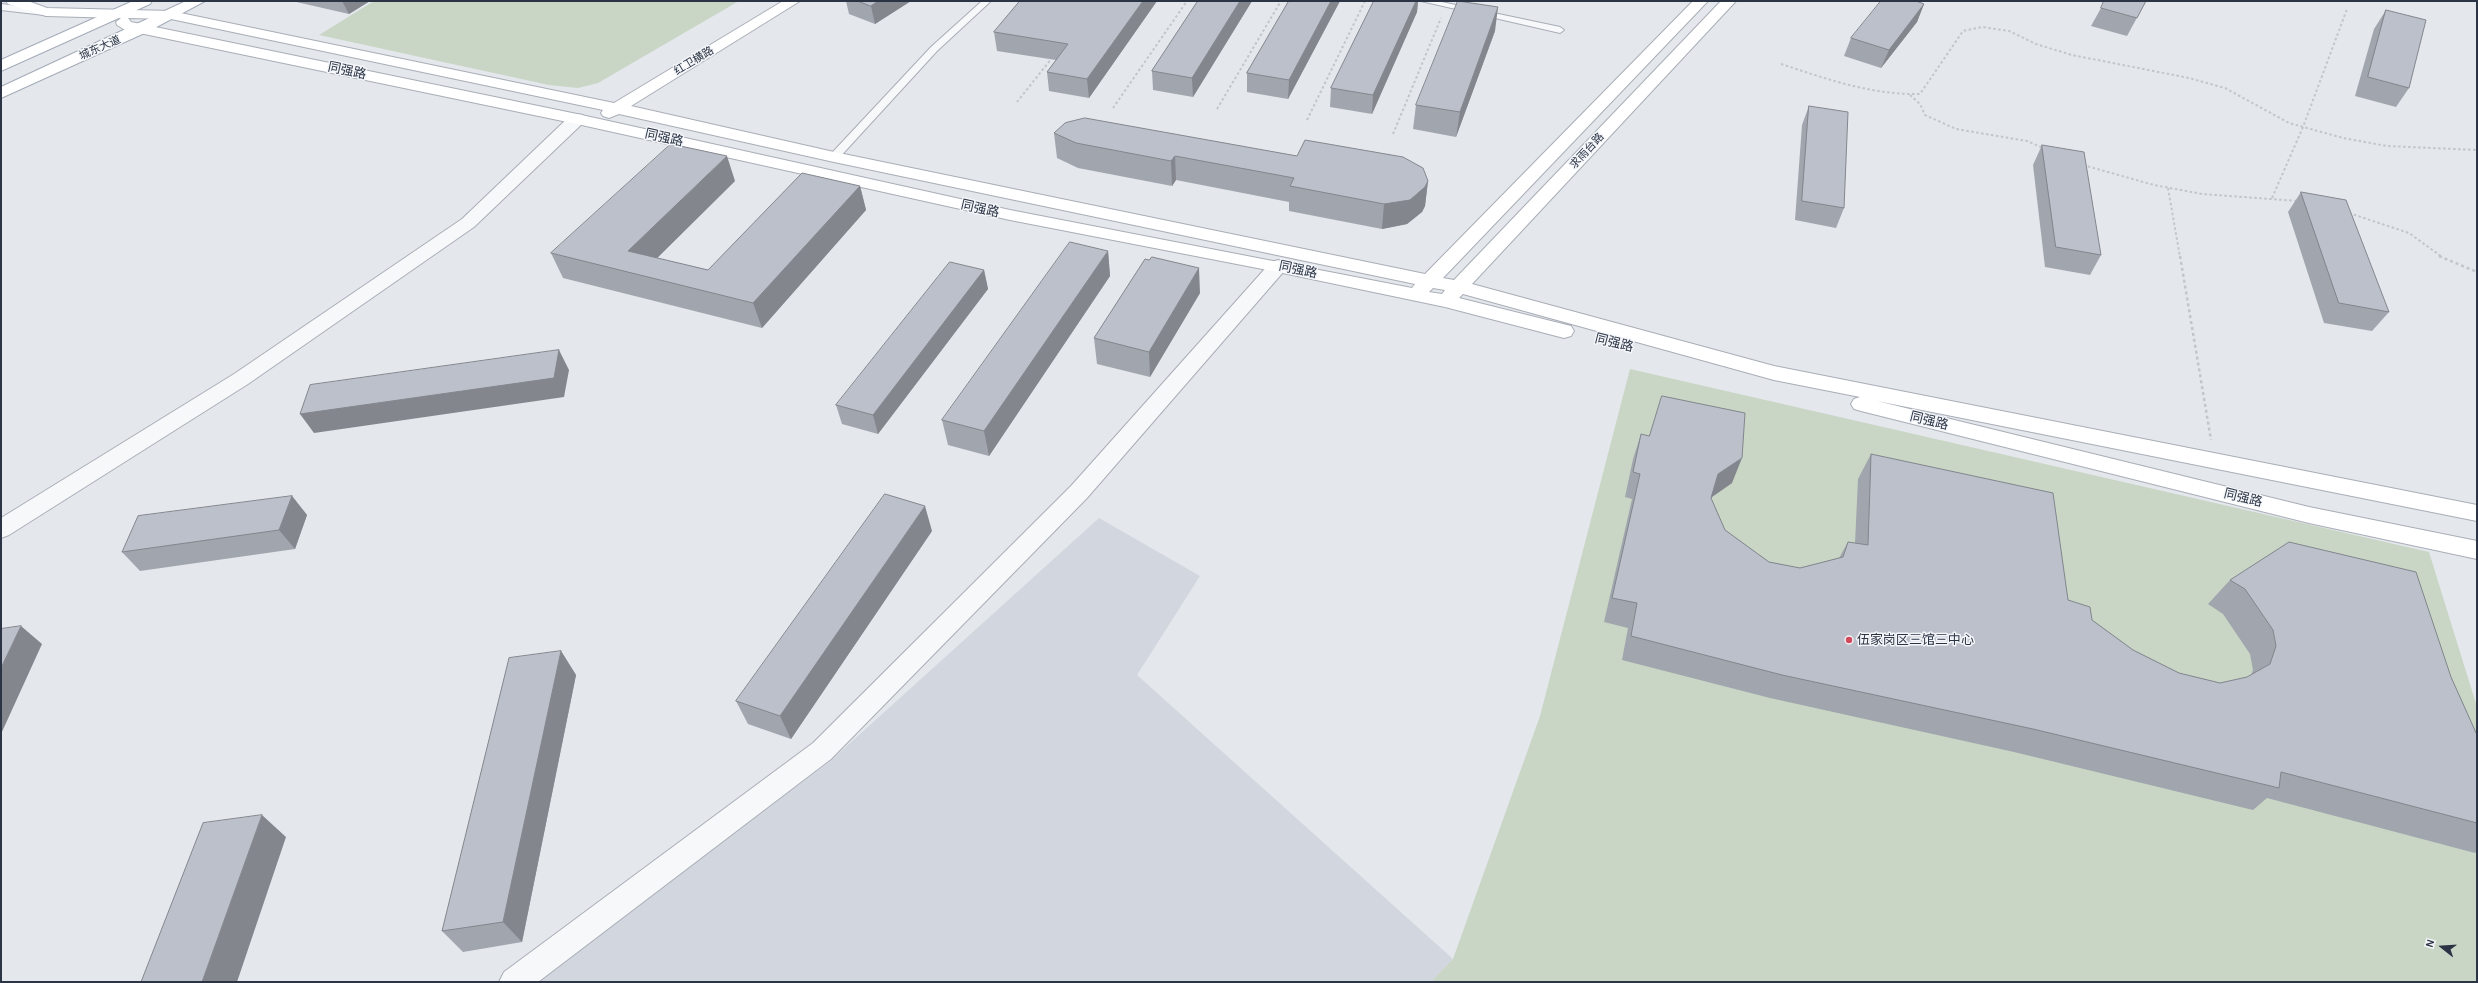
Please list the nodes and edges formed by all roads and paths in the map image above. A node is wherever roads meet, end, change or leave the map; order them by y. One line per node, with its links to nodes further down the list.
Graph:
1 (13, 1): 17 (main road)
2 (91, 1): 18 (main road, 同强路)
3 (145, 1): 18 (main road, 城东大道)
4 (198, 1): 19 (main road, 城东大道)
5 (771, 1): 31 (main road, 红卫横路)
6 (793, 1): 28 (main road, 红卫横路)
7 (987, 1): 37 (lane)
8 (1187, 1): 29 (path)
9 (1281, 1): 30 (path)
10 (1365, 1): 32 (path)
11 (1425, 1): 14 (lane)
12 (1701, 1): 45 (main road, 求雨台路)
13 (1729, 1): 46 (main road, 求雨台路)
14 (1447, 5): 21 (lane); 34 (path)
15 (1, 7): 17 (lane)
16 (2347, 9): 33 (path)
17 (46, 12): 18 (main road)
18 (119, 14): 19 (main road, 同强路); 20 (main road, 同强路); 24 (main road, 城东大道)
19 (171, 15): 20 (main road, 城东大道); 31 (main road, 同强路)
20 (144, 28): 25 (main road, 城东大道); 31 (main road, 同强路)
21 (1560, 30)
22 (1056, 54): 27 (path)
23 (1781, 64): 26 (path)
24 (1, 66)
25 (1, 93)
26 (1910, 94): 33 (path); 36 (path)
27 (1017, 102)
28 (616, 108): 31 (main road, 同强路); 37 (main road, 同强路)
29 (1112, 108)
30 (1216, 109)
31 (590, 115): 43 (main road, 同强路); 51 (street)
32 (1307, 120)
33 (2303, 127): 35 (path); 40 (path)
34 (1393, 134)
35 (2477, 150)
36 (2048, 151)
37 (834, 157): 45 (main road, 同强路)
38 (2078, 163): 39 (path)
39 (2168, 188): 40 (path); 49 (path)
40 (2272, 198): 41 (path)
41 (2305, 202)
42 (2346, 212): 44 (path)
43 (1278, 266): 47 (main road, 同强路); 53 (street)
44 (2477, 272)
45 (1428, 280): 46 (main road, 同强路); 47 (main road, 求雨台路)
46 (1459, 287): 48 (main road, 求雨台路); 49 (main road, 同强路)
47 (1415, 296): 48 (main road, 同强路)
48 (1445, 302): 52 (main road, 同强路)
49 (2214, 459): 50 (main road, 同强路)
50 (2477, 513)
51 (1, 529)
52 (2477, 550)
53 (514, 982)

